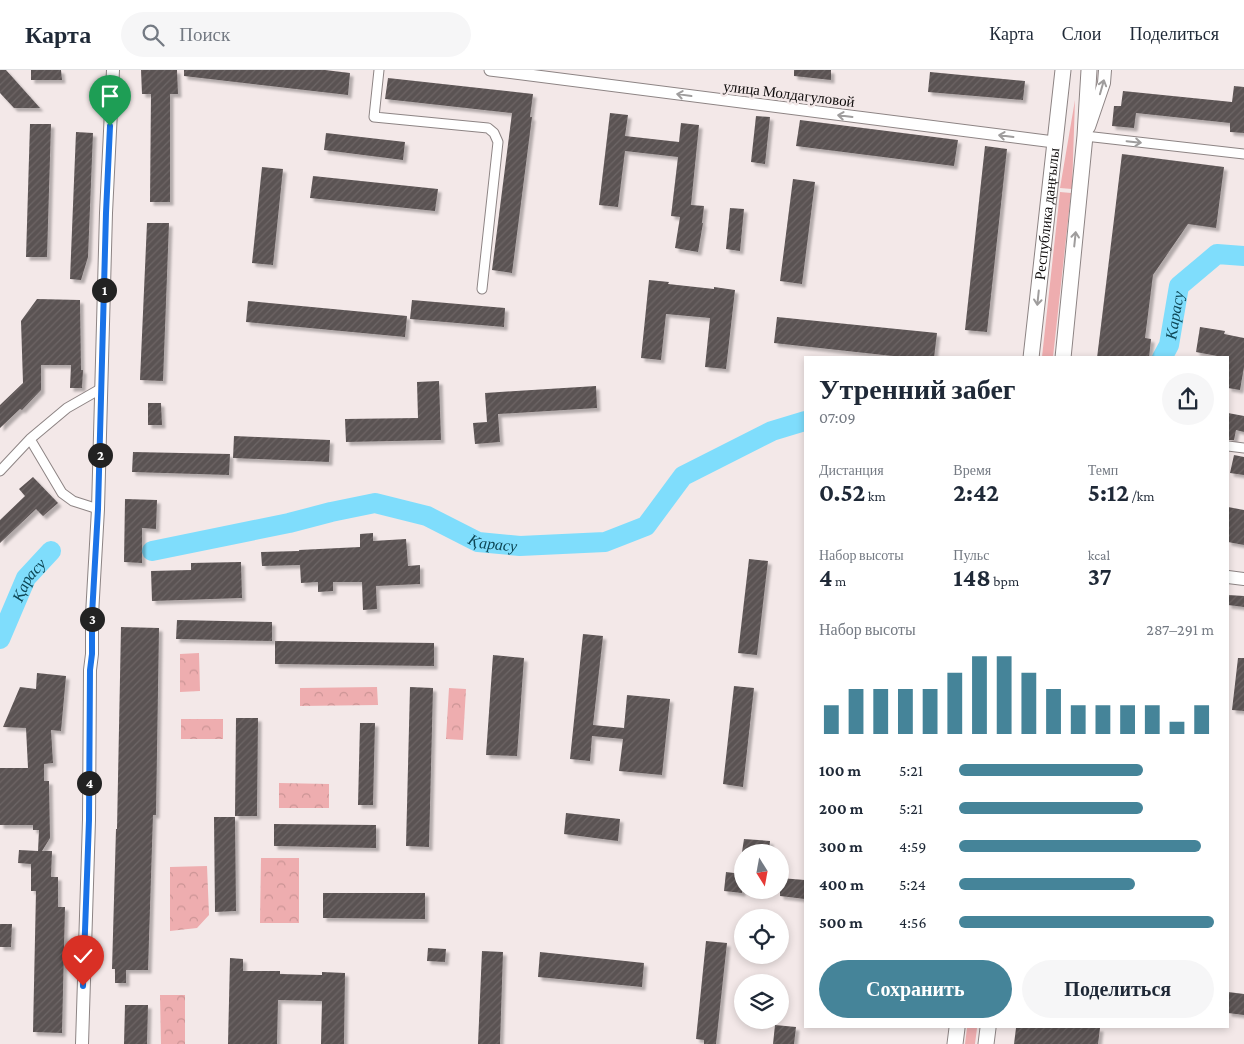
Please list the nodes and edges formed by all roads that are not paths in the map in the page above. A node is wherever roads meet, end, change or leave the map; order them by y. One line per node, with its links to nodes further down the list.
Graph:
1 (114, 70): 14 (main road)
2 (379, 70): 11 (street)
3 (490, 70): 8 (street, улица Молдагуловой, one-way to 3)
4 (1055, 70): 8 (main road)
5 (1063, 70): 8 (main road, Республика даңғылы)
6 (1089, 70): 9 (main road, Республика даңғылы)
7 (1105, 70): 9 (main road, one-way to 7)
8 (1056, 135): 12 (main road, Республика даңғылы, one-way to 12)
9 (1085, 136): 10 (street, one-way to 10); 13 (main road, Республика даңғылы, one-way to 9)
10 (1244, 154)
11 (482, 289)
12 (1031, 356)
13 (1063, 356)
14 (102, 388): 15 (street); 19 (main road)
15 (30, 439): 18 (street); 19 (street)
16 (1229, 446): 17 (street)
17 (1244, 448)
18 (0, 471)
19 (98, 509): 24 (main road)
20 (1229, 577): 21 (main road)
21 (1244, 579)
22 (956, 1028): 25 (main road)
23 (988, 1028): 26 (main road)
24 (82, 1044)
25 (955, 1044)
26 (986, 1044)

